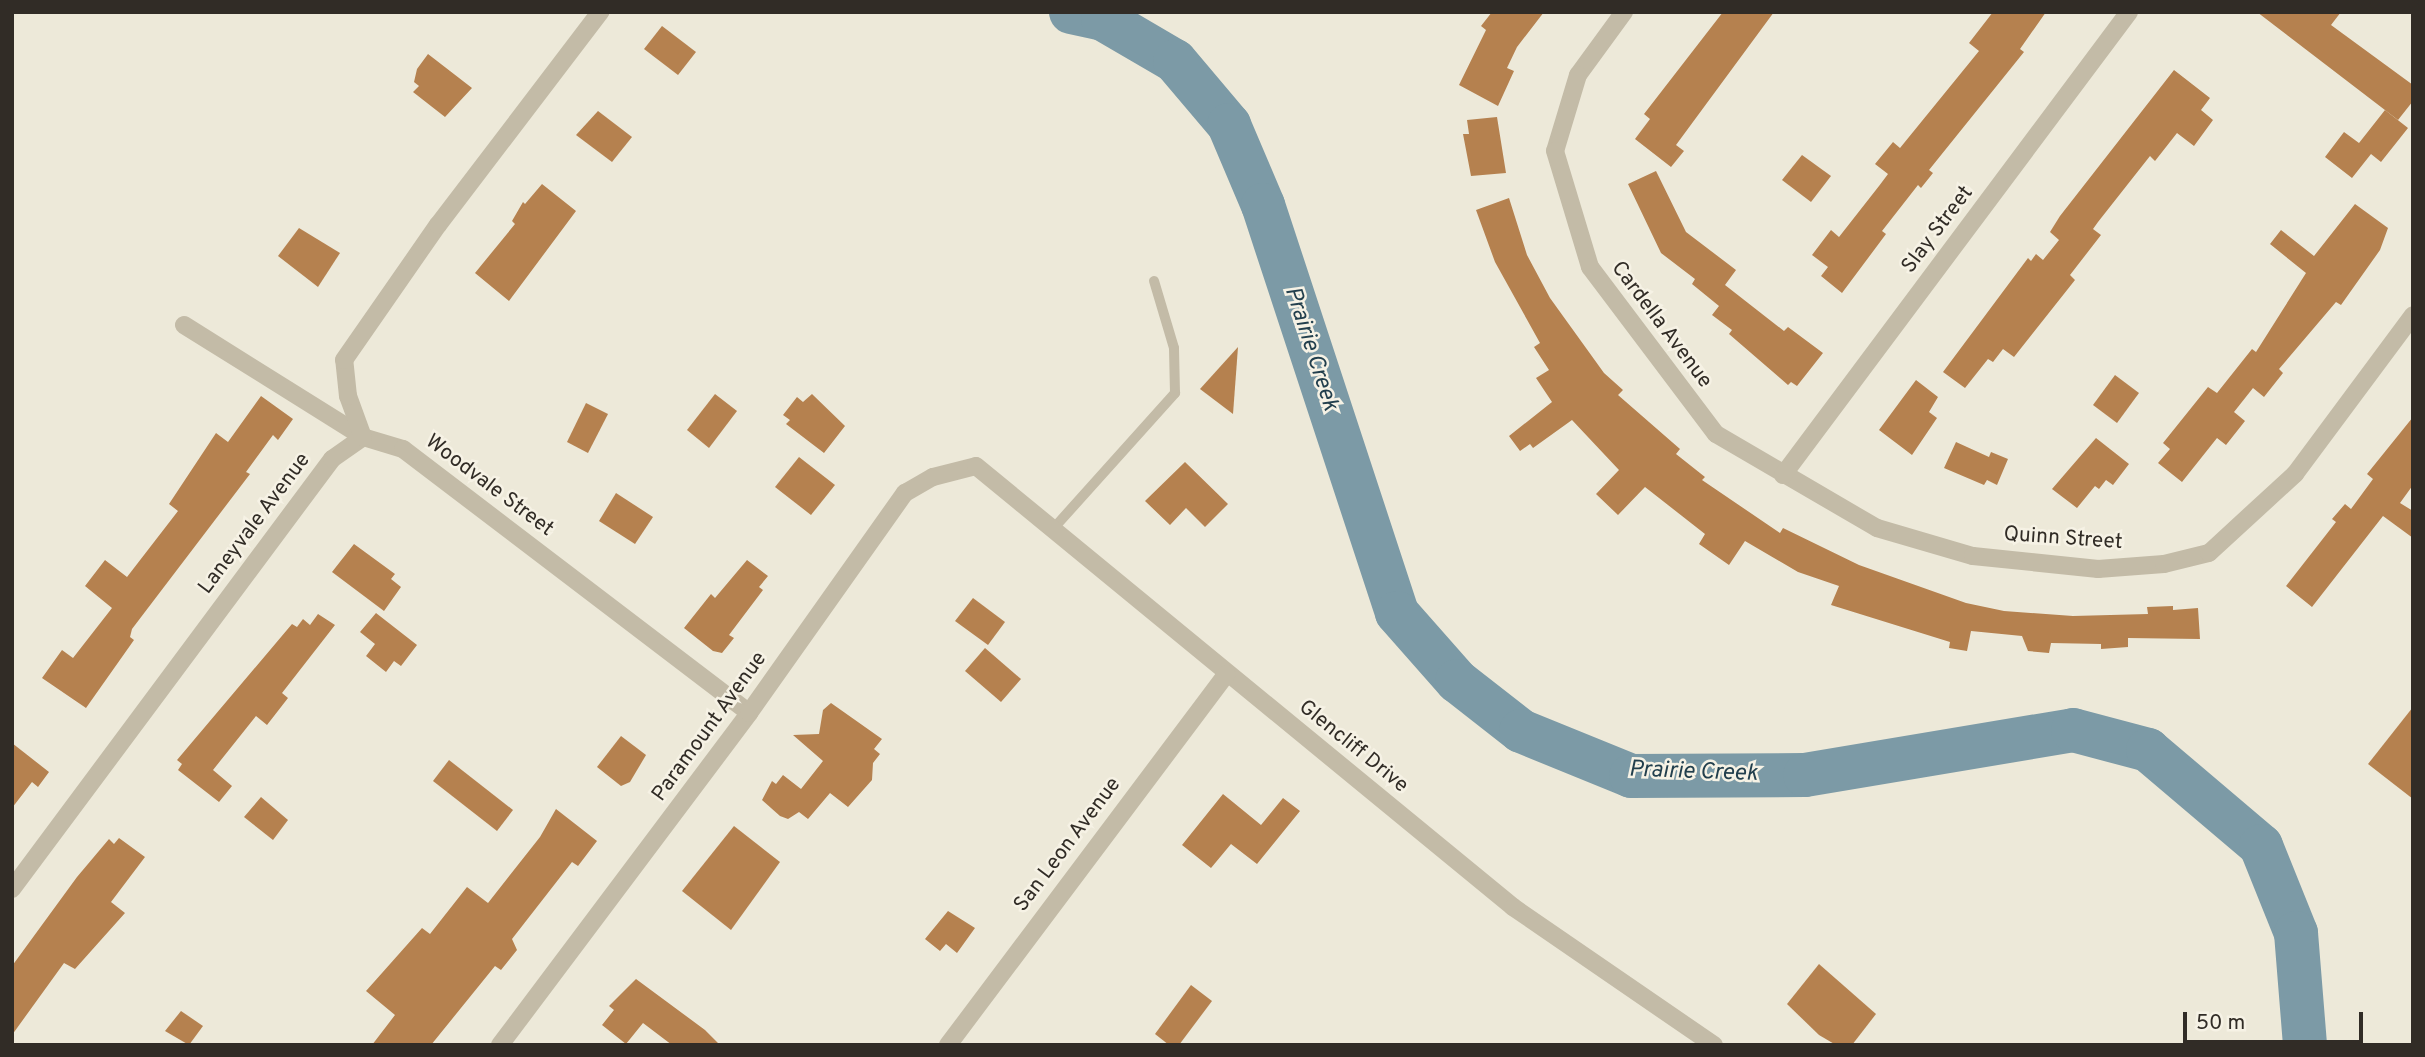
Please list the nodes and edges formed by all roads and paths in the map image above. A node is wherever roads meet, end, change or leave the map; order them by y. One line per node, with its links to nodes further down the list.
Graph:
1 (600, 12): 7 (street)
2 (1624, 12): 9 (street, Cardella Avenue)
3 (2129, 12): 9 (street, Slay Street)
4 (1154, 281): 10 (lane)
5 (2413, 315): 9 (street, Quinn Street)
6 (184, 325): 7 (street, Woodvale Street)
7 (363, 437): 12 (street, Woodvale Street); 13 (street, Laneyvale Avenue)
8 (976, 466): 10 (street, Glencliff Drive); 12 (street, Paramount Avenue)
9 (1783, 475)
10 (1053, 529): 11 (street, Glencliff Drive)
11 (1227, 674): 15 (street, San Leon Avenue); 16 (street, Glencliff Drive)
12 (749, 713): 14 (street, Paramount Avenue)
13 (12, 888)
14 (500, 1045)
15 (948, 1045)
16 (1714, 1045)

